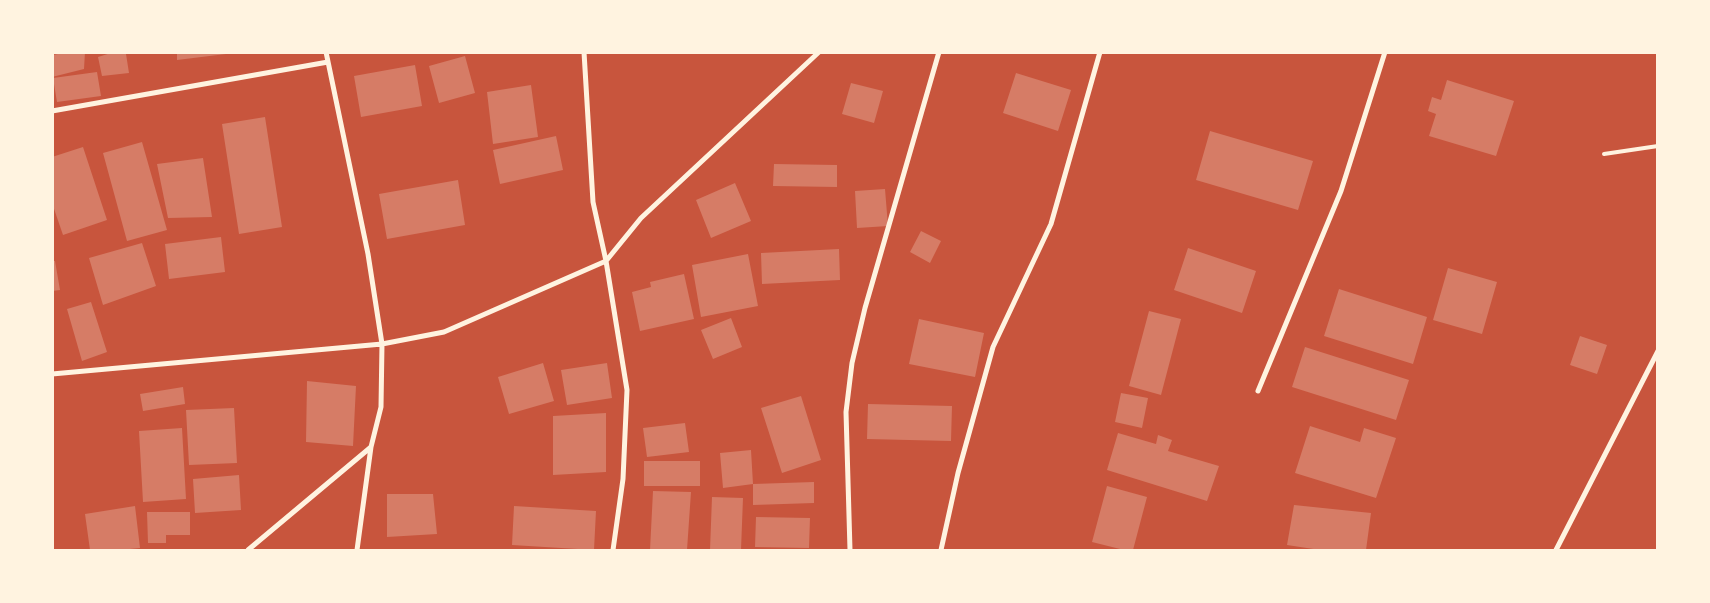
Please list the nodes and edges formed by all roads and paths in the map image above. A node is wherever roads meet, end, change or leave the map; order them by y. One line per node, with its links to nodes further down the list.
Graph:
1 (326, 52): 7 (street)
2 (584, 52): 11 (street)
3 (819, 52): 11 (street)
4 (938, 52): 20 (street)
5 (1100, 52): 21 (street)
6 (1385, 52): 15 (street)
7 (328, 62): 8 (street); 12 (street)
8 (52, 111)
9 (1658, 146): 10 (lane)
10 (1604, 154)
11 (606, 261): 12 (street); 19 (street)
12 (382, 344): 14 (street); 16 (street)
13 (1658, 351): 22 (street)
14 (52, 374)
15 (1258, 391)
16 (371, 447): 17 (street); 18 (street)
17 (248, 550)
18 (357, 550)
19 (613, 550)
20 (850, 550)
21 (941, 550)
22 (1556, 550)

